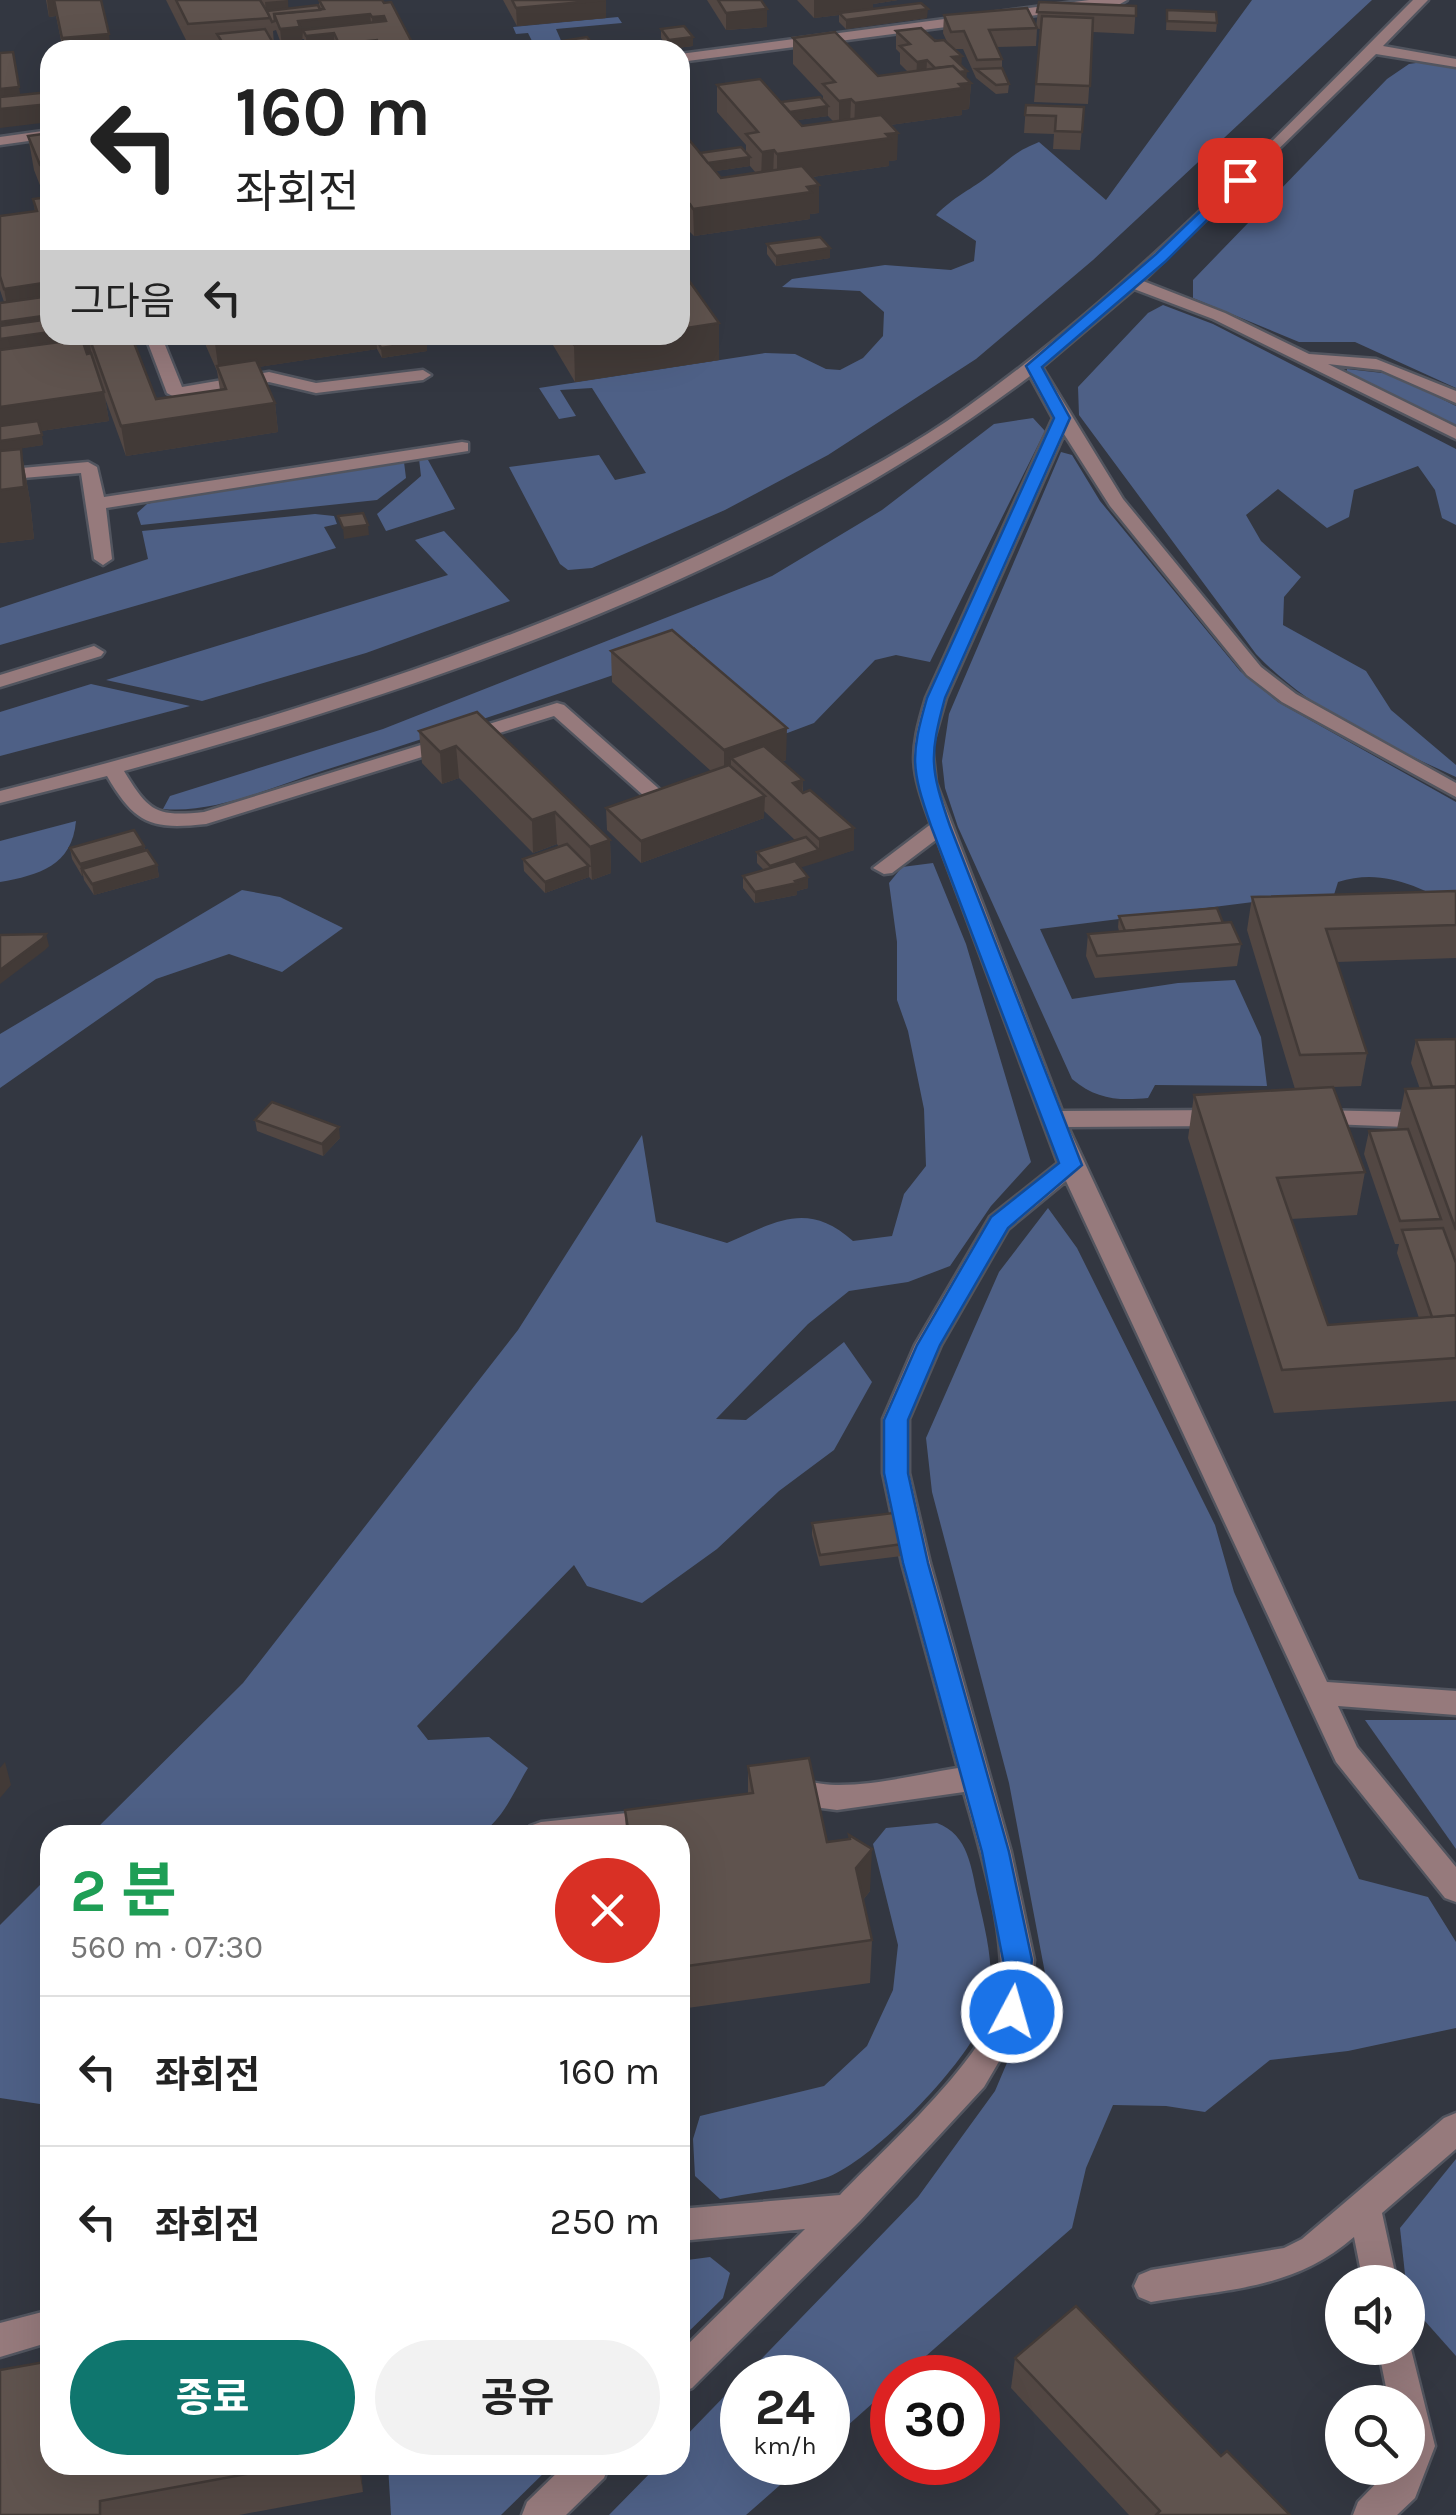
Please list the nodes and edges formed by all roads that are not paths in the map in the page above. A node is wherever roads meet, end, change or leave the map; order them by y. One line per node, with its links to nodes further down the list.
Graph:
1 (1120, 0): 3 (street)
2 (1421, 0): 4 (street)
3 (1088, 2): 5 (street)
4 (1373, 49): 6 (street); 9 (street)
5 (690, 57)
6 (1456, 63)
7 (40, 135): 8 (street)
8 (0, 141)
9 (1132, 284): 11 (street); 12 (street)
10 (157, 345): 13 (street)
11 (1306, 359): 14 (street); 16 (street)
12 (1034, 366): 15 (street); 23 (street)
13 (423, 375)
14 (1456, 398)
15 (1062, 418): 24 (street); 27 (street)
16 (1456, 434)
17 (462, 447): 19 (street)
18 (0, 475): 19 (street)
19 (97, 504): 20 (street)
20 (103, 559)
21 (94, 652): 22 (street)
22 (0, 681)
23 (113, 770): 25 (street); 26 (street)
24 (1456, 791)
25 (0, 797)
26 (660, 799)
27 (941, 826): 28 (street); 31 (street)
28 (884, 868)
29 (1246, 1118): 31 (street)
30 (1284, 1118): 32 (street)
31 (1053, 1119): 33 (street)
32 (1456, 1121)
33 (1071, 1165): 34 (street); 36 (street)
34 (1318, 1693): 35 (street); 40 (street)
35 (1456, 1703)
36 (974, 1778): 37 (street); 43 (street)
37 (753, 1798)
38 (690, 1818): 39 (street)
39 (629, 1825)
40 (1456, 1889)
41 (1456, 2128): 42 (street)
42 (1364, 2206): 45 (street); 46 (street)
43 (848, 2210): 44 (street); 49 (street)
44 (690, 2224)
45 (1376, 2265)
46 (1151, 2286)
47 (40, 2329): 48 (street)
48 (0, 2340)
49 (690, 2366)
50 (580, 2475): 52 (street)
51 (1402, 2485): 53 (street)
52 (540, 2515)
53 (1371, 2515)

